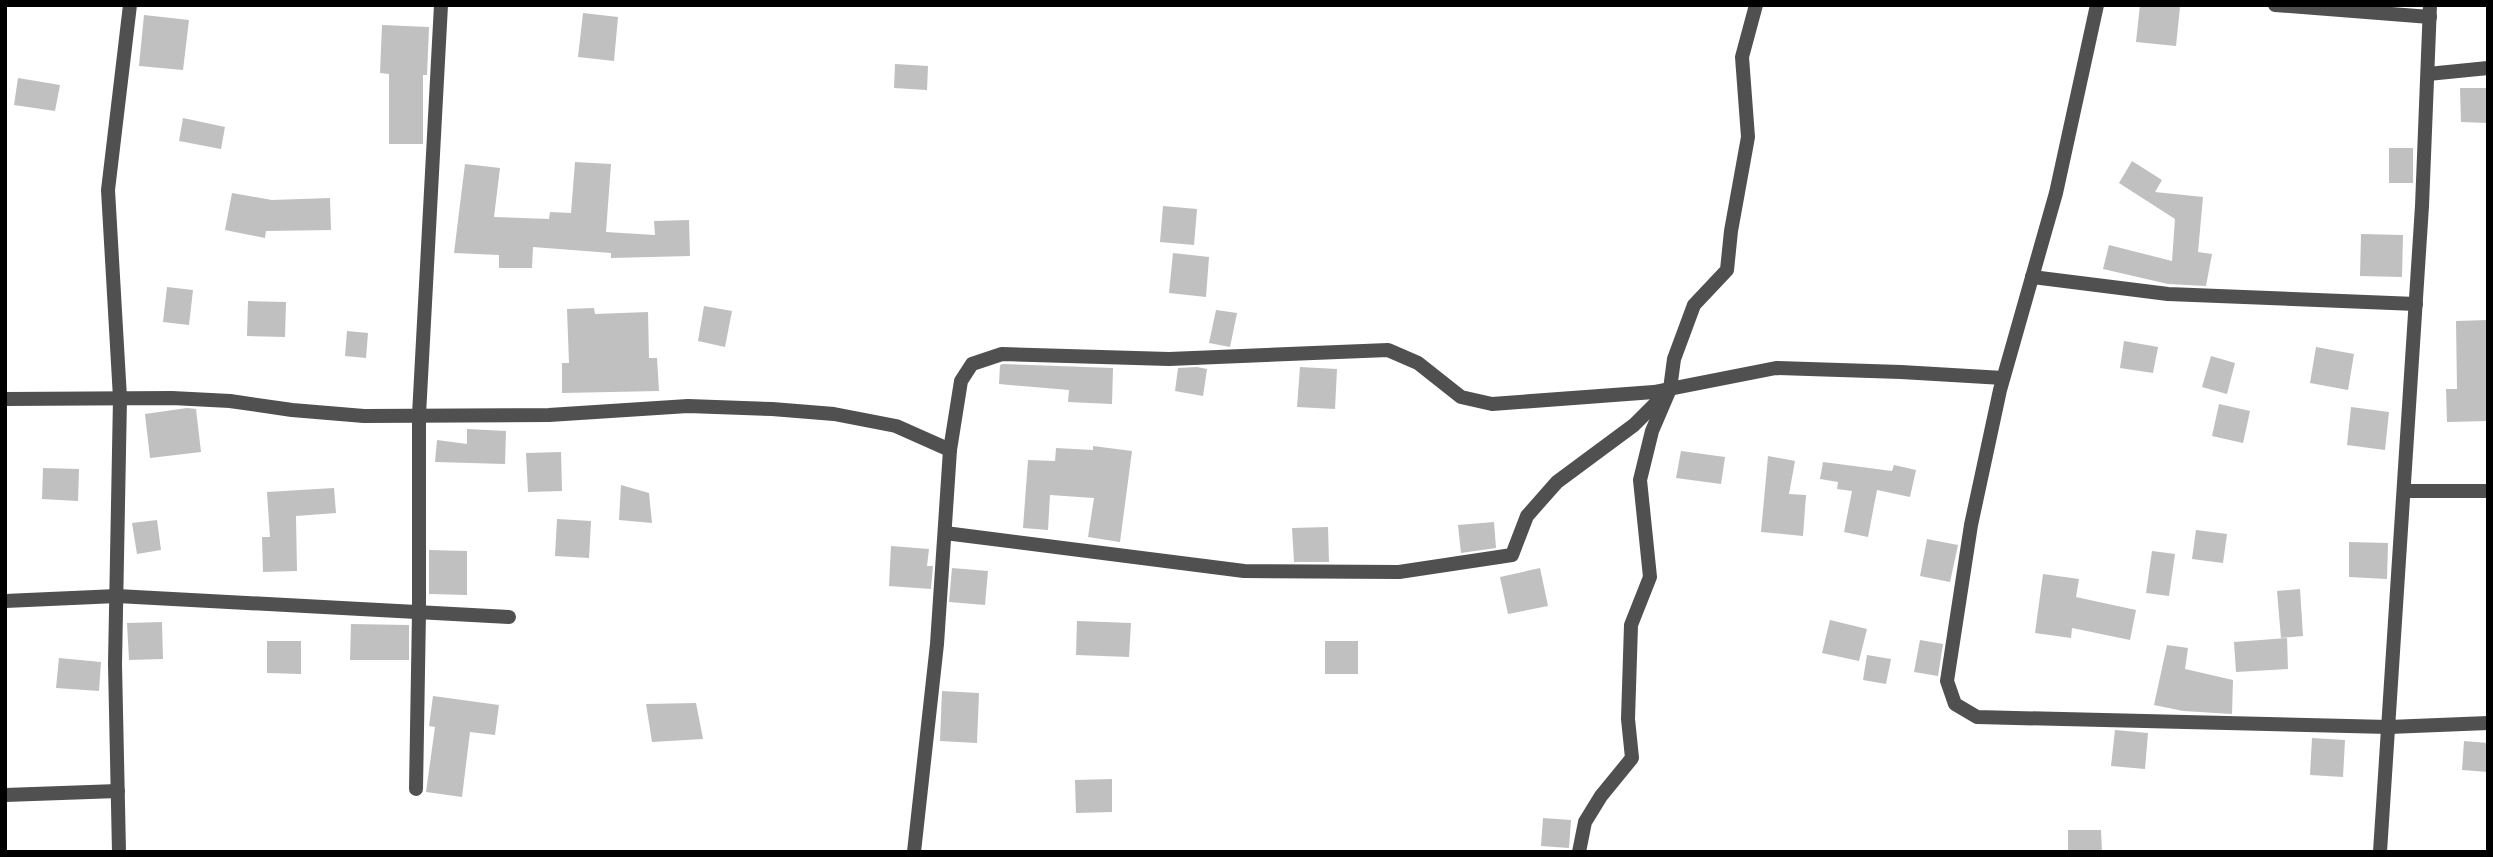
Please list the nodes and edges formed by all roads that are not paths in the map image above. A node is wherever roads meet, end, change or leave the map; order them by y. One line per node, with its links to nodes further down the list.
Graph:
1 (130, 5): 13 (street)
2 (441, 5): 15 (street)
3 (1756, 5): 12 (street)
4 (2097, 5): 9 (street)
5 (2275, 5): 6 (street)
6 (2430, 11): 8 (street)
7 (2488, 68): 8 (street)
8 (2428, 74): 10 (street)
9 (2032, 277): 10 (street); 11 (street)
10 (2416, 304): 17 (street)
11 (2003, 378): 12 (street); 25 (street)
12 (1670, 389): 16 (street); 19 (street); 31 (street)
13 (120, 398): 14 (street); 15 (street); 20 (street)
14 (5, 399)
15 (419, 415): 16 (street); 22 (street)
16 (950, 450): 19 (street)
17 (2404, 491): 18 (street); 25 (street)
18 (2488, 491)
19 (945, 533): 30 (street)
20 (117, 596): 21 (street); 22 (street); 27 (street)
21 (5, 601)
22 (419, 612): 23 (street); 26 (street)
23 (509, 617)
24 (2488, 723): 25 (street)
25 (2389, 727): 32 (street)
26 (416, 789)
27 (118, 791): 28 (street); 29 (street)
28 (5, 795)
29 (119, 852)
30 (914, 852)
31 (1579, 852)
32 (2380, 852)

